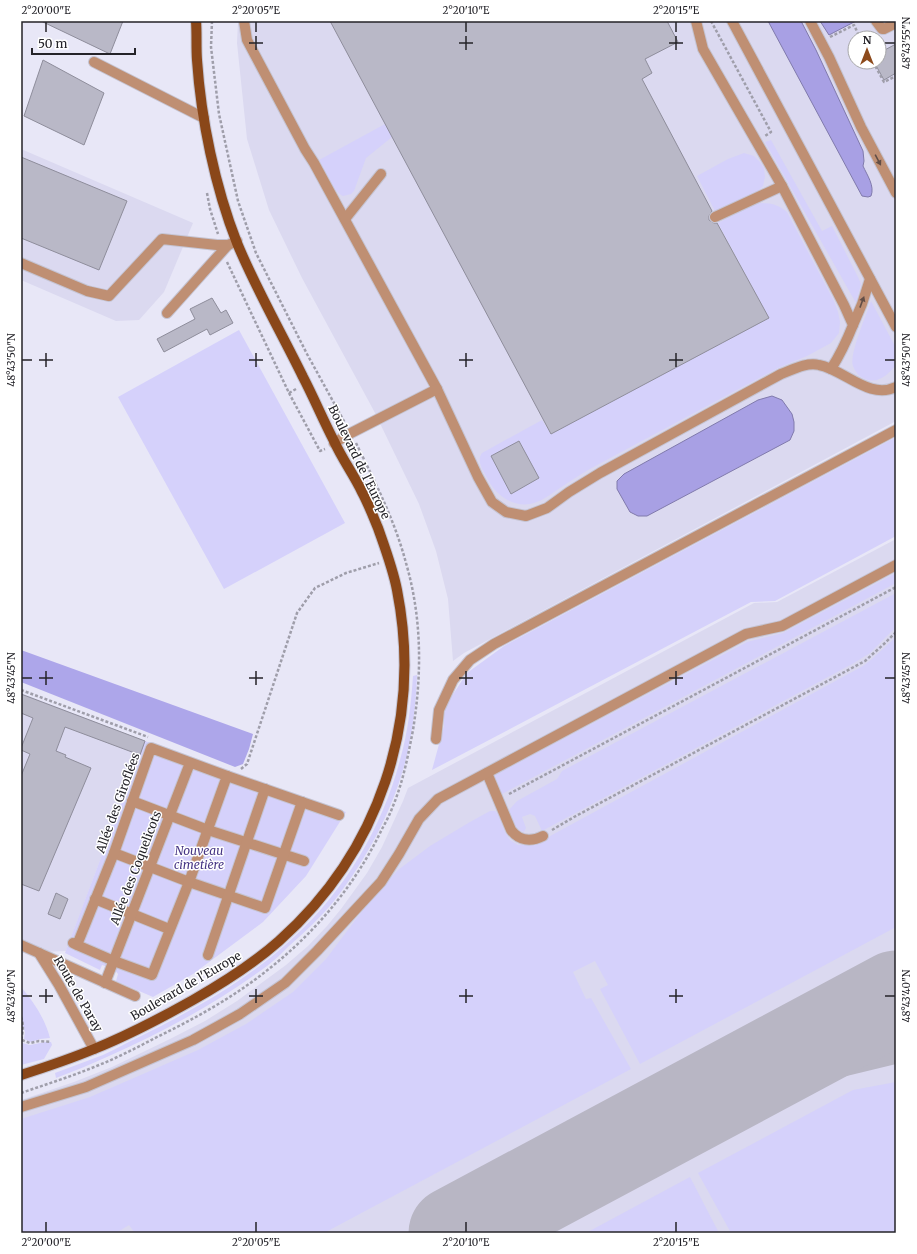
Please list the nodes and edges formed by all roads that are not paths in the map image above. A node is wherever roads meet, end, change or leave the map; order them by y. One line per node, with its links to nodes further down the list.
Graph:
1 (196, 21): 9 (main road, Boulevard de l'Europe)
2 (244, 21): 14 (street)
3 (696, 21): 11 (street)
4 (732, 21): 17 (street)
5 (810, 21): 12 (street, one-way to 12)
6 (876, 21): 7 (street)
7 (896, 23)
8 (94, 62): 9 (street)
9 (204, 118): 15 (main road, Boulevard de l'Europe)
10 (381, 174): 14 (street)
11 (782, 186): 13 (street); 19 (street)
12 (896, 193)
13 (715, 217)
14 (345, 219): 23 (street)
15 (232, 243): 16 (street); 18 (street); 25 (main road, Boulevard de l'Europe)
16 (21, 263)
17 (870, 279): 19 (street, one-way to 17); 20 (street)
18 (167, 313)
19 (853, 325): 21 (street)
20 (896, 327)
21 (831, 369): 22 (street); 23 (street)
22 (896, 387)
23 (437, 389): 25 (street)
24 (896, 430): 27 (street)
25 (334, 443): 54 (main road, Boulevard de l'Europe)
26 (896, 565): 29 (street)
27 (436, 739)
28 (190, 763): 30 (street, Allée des Giroflées); 32 (street, Allée des Giroflées); 35 (street, Allée des Coquelicots)
29 (487, 773): 37 (street); 56 (street)
30 (227, 776): 31 (street); 36 (street, Allée des Giroflées)
31 (265, 789): 33 (street); 38 (street)
32 (132, 801): 35 (street); 39 (street, Allée des Giroflées)
33 (302, 802): 34 (street); 40 (street)
34 (339, 815)
35 (170, 816): 36 (street); 42 (street, Allée des Coquelicots)
36 (208, 830): 38 (street); 43 (street, Allée des Giroflées)
37 (543, 836)
38 (247, 842): 40 (street); 44 (street)
39 (114, 853): 42 (street); 45 (street, Allée des Giroflées)
40 (284, 854): 41 (street); 44 (street)
41 (304, 861)
42 (150, 867): 43 (street); 46 (street, Allée des Coquelicots)
43 (189, 882): 44 (street); 47 (street, Allée des Giroflées)
44 (229, 896): 50 (street)
45 (95, 900): 46 (street); 51 (street, Allée des Giroflées)
46 (132, 914): 47 (street); 51 (street, Allée des Coquelicots)
47 (169, 929): 51 (street, Allée des Giroflées)
48 (21, 945): 49 (street, Route de Paray)
49 (38, 953): 52 (street, Route de Paray); 54 (street, Route de Paray)
50 (208, 955)
51 (114, 961): 52 (street, Allée des Coquelicots)
52 (105, 983): 53 (street, Route de Paray)
53 (135, 996)
54 (94, 1049): 55 (main road, Boulevard de l'Europe)
55 (21, 1075)
56 (21, 1107)

